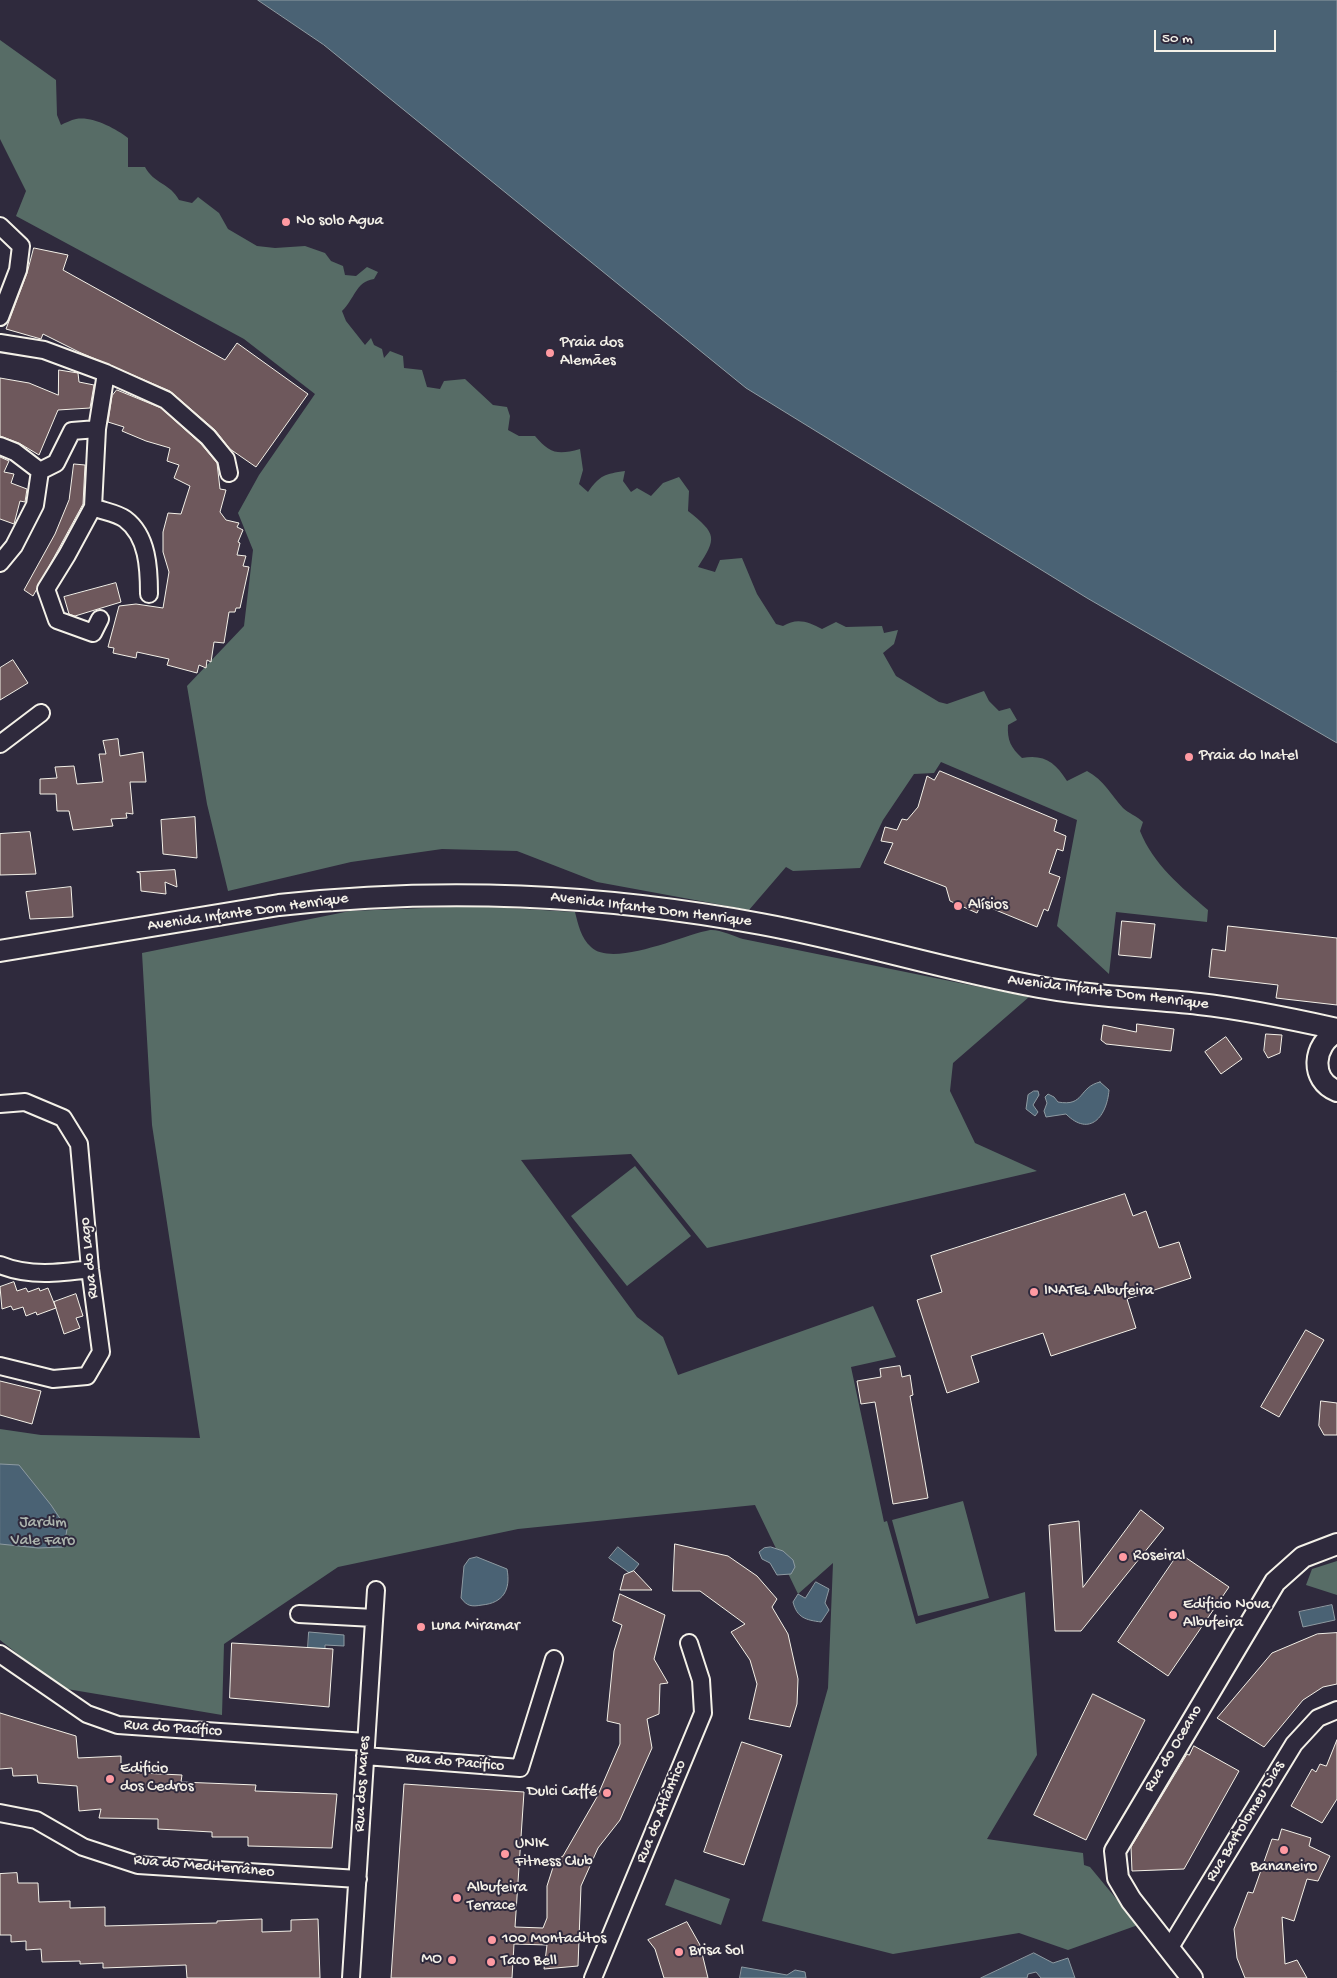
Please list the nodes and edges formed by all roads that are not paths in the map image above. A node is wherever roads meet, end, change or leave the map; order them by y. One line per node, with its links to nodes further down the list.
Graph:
1 (0, 226): 2 (street)
2 (0, 317)
3 (0, 343): 4 (street)
4 (106, 373): 5 (street); 8 (street)
5 (97, 429): 7 (street); 9 (street)
6 (0, 446): 7 (street)
7 (40, 470): 10 (street)
8 (230, 473)
9 (93, 507): 11 (street); 12 (street)
10 (0, 563)
11 (149, 594)
12 (100, 619)
13 (40, 713): 14 (street)
14 (0, 744)
15 (0, 951): 16 (street, Avenida Infante Dom Henrique)
16 (1332, 1035): 17 (street)
17 (1337, 1091)
18 (0, 1104): 20 (street, Rua do Lago)
19 (0, 1265): 20 (street)
20 (90, 1269): 21 (street, Rua do Lago)
21 (0, 1366)
22 (1337, 1544): 33 (street, Rua do Oceano)
23 (376, 1590): 25 (street, Rua dos Mares)
24 (299, 1614): 25 (street)
25 (374, 1618): 30 (street, Rua dos Mares)
26 (689, 1643): 35 (street, Rua do Atlântico)
27 (0, 1654): 30 (street, Rua do Pacífico)
28 (554, 1660): 30 (street, Rua do Pacifico)
29 (1337, 1710): 33 (street, Rua Bartolomeu Dias)
30 (365, 1749): 32 (street, Rua dos Mares)
31 (0, 1813): 32 (street, Rua do Mediterrâneo)
32 (358, 1879): 34 (street, Rua dos Mares)
33 (1169, 1949): 36 (street, Rua do Oceano)
34 (351, 1978)
35 (593, 1978)
36 (1192, 1978)

